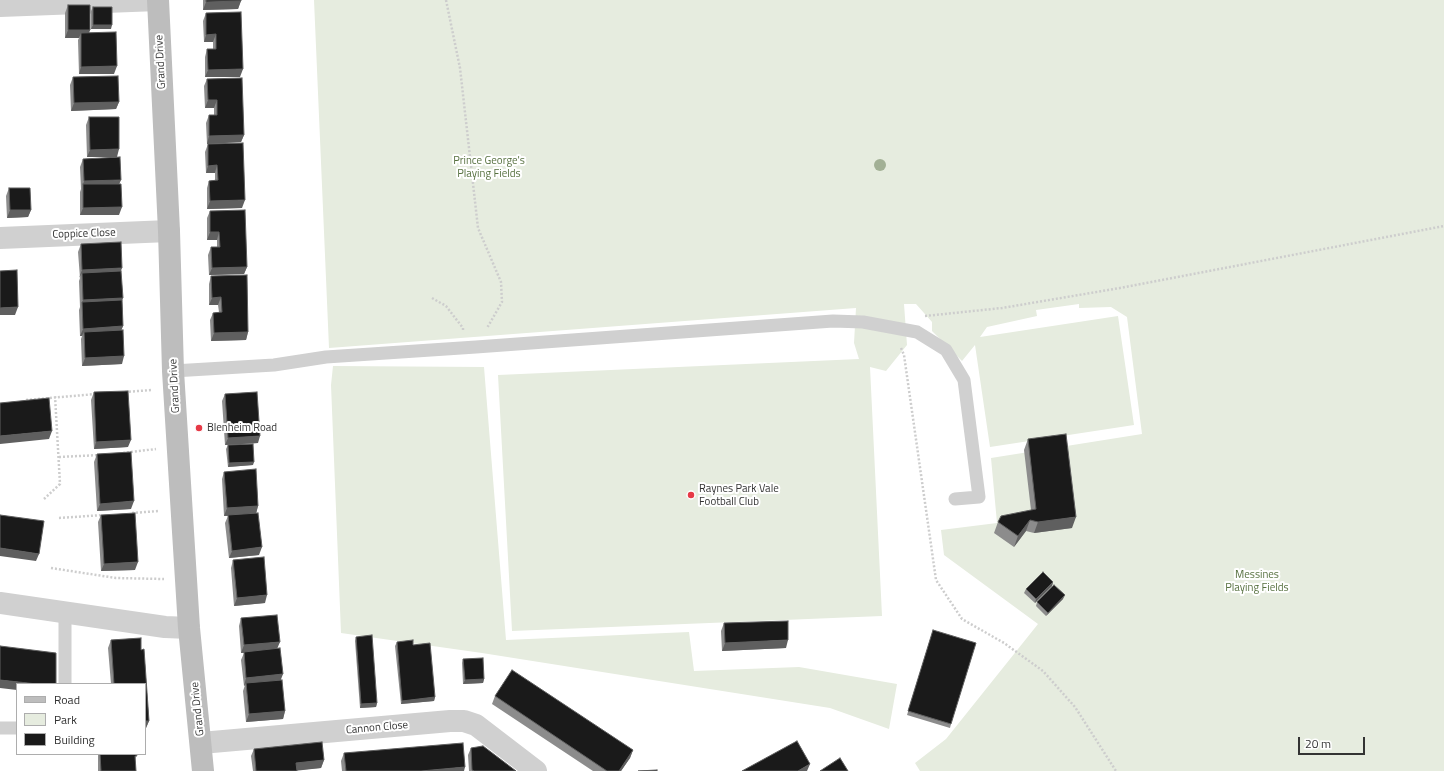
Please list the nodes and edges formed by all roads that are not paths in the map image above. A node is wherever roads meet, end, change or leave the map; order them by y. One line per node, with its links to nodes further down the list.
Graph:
1 (158, 0): 2 (street); 3 (main road, Grand Drive)
2 (0, 6)
3 (169, 231): 4 (street, Coppice Close); 5 (main road, Grand Drive)
4 (0, 238)
5 (174, 380): 6 (lane); 9 (main road, Grand Drive)
6 (955, 499)
7 (0, 603): 8 (street)
8 (64, 612): 9 (street); 10 (lane)
9 (189, 628): 13 (main road, Grand Drive)
10 (65, 683)
11 (0, 728): 12 (lane)
12 (16, 728)
13 (201, 744): 14 (main road, Grand Drive); 15 (street, Cannon Close)
14 (203, 771)
15 (536, 771)

